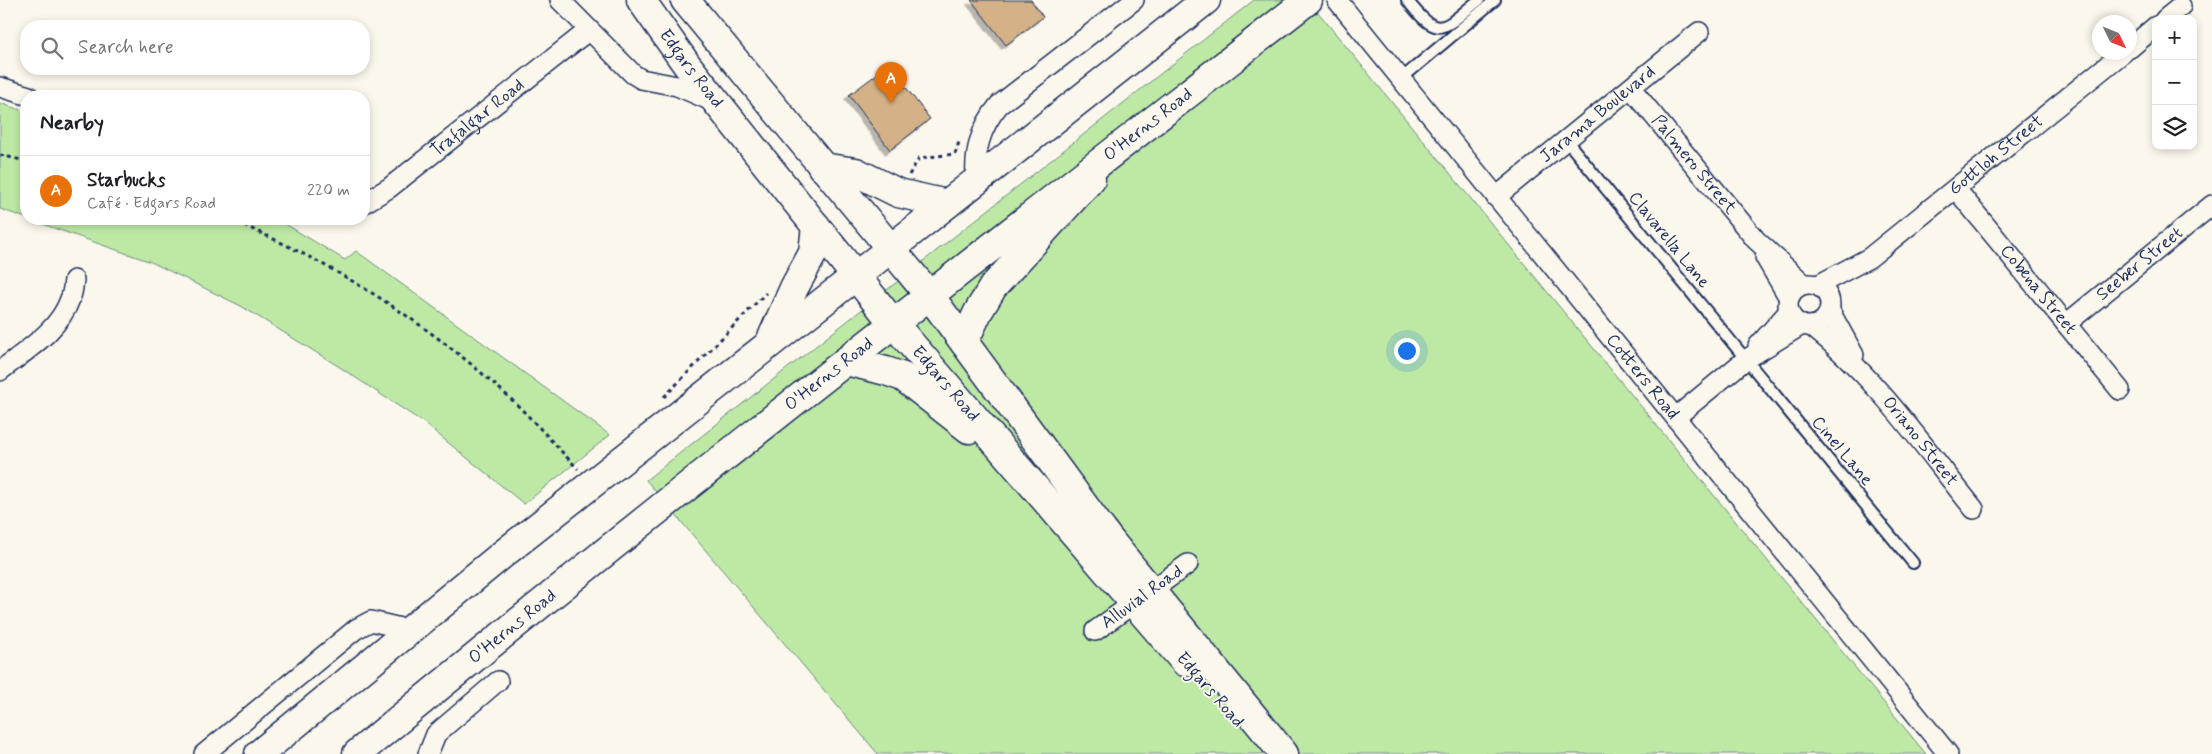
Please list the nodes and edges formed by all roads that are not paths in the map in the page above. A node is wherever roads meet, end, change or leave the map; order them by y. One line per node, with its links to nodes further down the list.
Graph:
1 (560, 0): 14 (street)
2 (641, 0): 22 (main road, Edgars Road)
3 (685, 0): 25 (main road, Edgars Road)
4 (1134, 0): 26 (street)
5 (1206, 0): 26 (main road)
6 (1308, 0): 24 (main road, O'Herns Road)
7 (1337, 0): 18 (street, Cotters Road)
8 (1407, 0): 9 (lane)
9 (1478, 0)
10 (1495, 0): 18 (lane)
11 (2180, 6): 12 (street)
12 (2170, 15)
13 (2152, 29): 16 (street)
14 (589, 30): 22 (street); 29 (street, Trafalgar Road)
15 (1699, 32): 20 (street, Jarama Boulevard)
16 (2137, 42)
17 (2114, 60): 27 (street, Gottloh Street)
18 (1401, 79): 28 (street, Cotters Road)
19 (0, 87): 21 (street)
20 (1631, 88): 23 (street, Jarama Boulevard); 33 (street, Palmero Street)
21 (20, 93)
22 (720, 105): 32 (main road, Edgars Road)
23 (1566, 140): 28 (street, Jarama Boulevard); 47 (lane, Clavarella Lane)
24 (1117, 150): 39 (main road, O'Herns Road); 45 (main road)
25 (822, 167): 30 (main road); 34 (main road, Edgars Road)
26 (976, 181): 30 (main road)
27 (1956, 189): 35 (street, Gottloh Street); 43 (street, Cobena Street)
28 (1496, 198): 52 (street, Cotters Road)
29 (370, 199)
30 (947, 204): 34 (main road)
31 (2212, 205): 43 (street, Seeber Street)
32 (816, 226): 36 (main road, Edgars Road); 46 (main road)
33 (1756, 240): 38 (street, Palmero Street); 40 (street, Palmero Street)
34 (892, 248): 36 (main road); 39 (main road, Edgars Road)
35 (1869, 258): 38 (street, Gottloh Street); 41 (street, Gottloh Street)
36 (856, 276): 42 (main road, Edgars Road); 46 (main road)
37 (74, 280): 49 (street)
38 (1811, 285): 40 (street); 41 (street)
39 (930, 296): 42 (main road, O'Herns Road); 45 (main road, Edgars Road)
40 (1789, 304): 44 (street); 47 (street)
41 (1830, 306): 44 (street); 50 (street, Oriano Street)
42 (894, 324): 48 (main road, O'Herns Road); 53 (main road, Edgars Road)
43 (2066, 324): 51 (street, Cobena Street)
44 (1807, 326): 47 (street); 50 (street, Oriano Street)
45 (964, 342): 57 (main road, Edgars Road)
46 (768, 345): 58 (main road)
47 (1745, 360): 52 (street); 55 (lane, Cinel Lane)
48 (846, 362): 53 (main road); 63 (main road, O'Herns Road)
49 (0, 371)
50 (1864, 373): 54 (street, Oriano Street)
51 (2120, 390)
52 (1676, 417): 67 (street, Cotters Road)
53 (1014, 463): 57 (main road, Edgars Road)
54 (1974, 509)
55 (1913, 563)
56 (1188, 564): 57 (street, Alluvial Road)
57 (1142, 596): 59 (street, Alluvial Road); 65 (main road, Edgars Road); 66 (main road, Edgars Road)
58 (409, 630): 61 (street); 62 (main road)
59 (1095, 630)
60 (498, 681): 64 (street)
61 (204, 754)
62 (259, 754)
63 (357, 754)
64 (428, 754)
65 (1265, 754)
66 (1284, 754)
67 (1948, 754)

